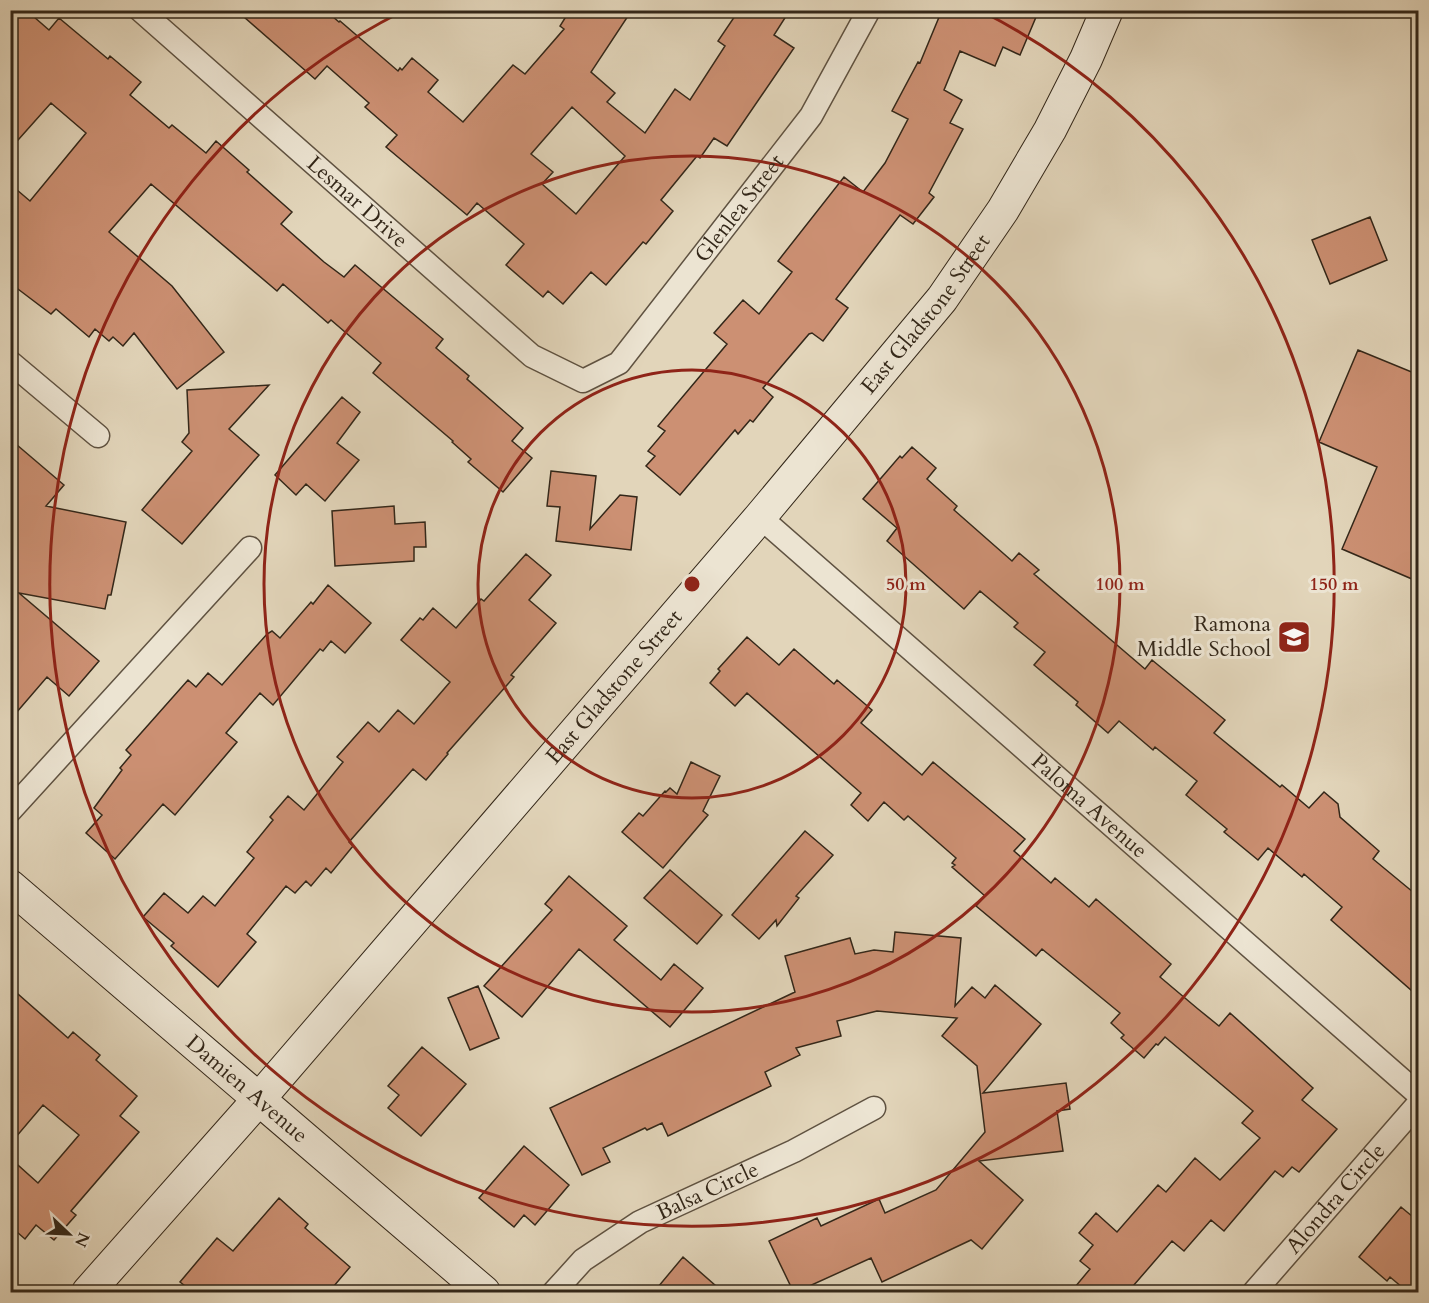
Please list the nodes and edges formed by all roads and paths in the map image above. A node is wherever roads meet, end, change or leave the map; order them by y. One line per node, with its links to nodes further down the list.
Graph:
1 (140, 10): 5 (street, Lesmar Drive)
2 (869, 10): 5 (street, Glenlea Street)
3 (1107, 10): 7 (street, East Gladstone Street)
4 (10, 362): 6 (street)
5 (583, 381)
6 (98, 436)
7 (760, 517): 11 (street, Paloma Avenue); 12 (street, East Gladstone Street)
8 (250, 548): 9 (street)
9 (10, 812)
10 (10, 886): 12 (street, Damien Avenue)
11 (1419, 1094)
12 (259, 1099): 15 (street, East Gladstone Street); 16 (street, Damien Avenue)
13 (1419, 1104): 18 (street, Alondra Circle)
14 (874, 1108): 17 (street, Balsa Circle)
15 (87, 1293)
16 (484, 1293)
17 (554, 1293)
18 (1254, 1293)

